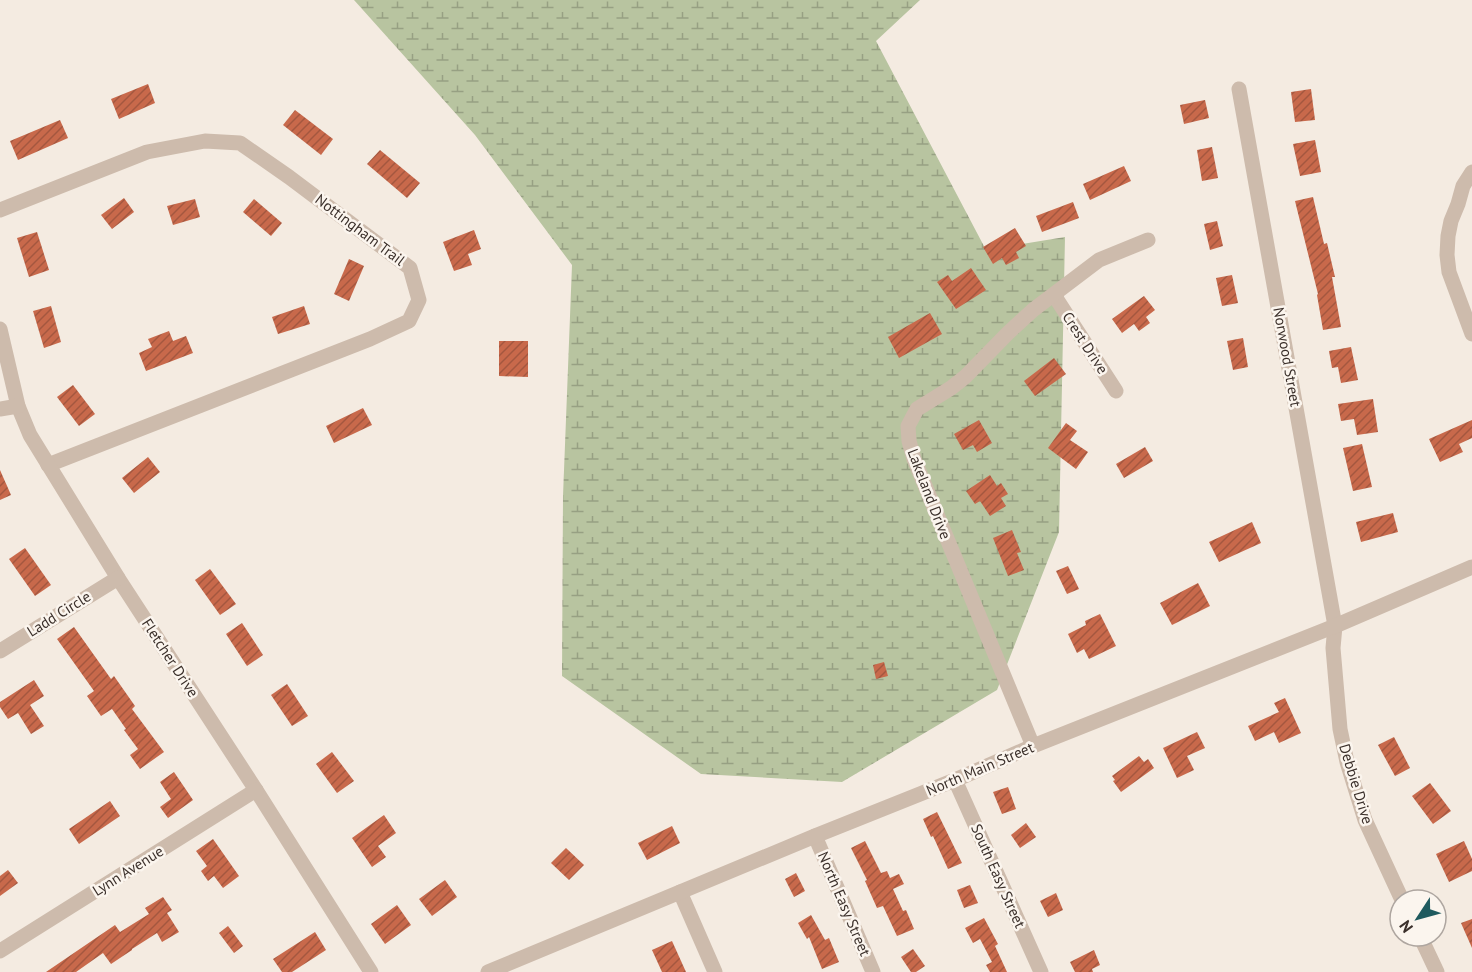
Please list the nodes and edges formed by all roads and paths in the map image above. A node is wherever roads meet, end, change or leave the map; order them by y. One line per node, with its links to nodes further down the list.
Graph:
1 (1239, 89): 14 (street, Norwood Street)
2 (1472, 172): 7 (street)
3 (0, 210): 11 (street, Nottingham Trail)
4 (1148, 240): 5 (street, Lakeland Drive)
5 (1054, 295): 8 (street, Crest Drive); 16 (street, Lakeland Drive)
6 (0, 329): 9 (street, Fletcher Drive)
7 (1472, 334)
8 (1116, 391)
9 (18, 406): 10 (street); 11 (street, Fletcher Drive)
10 (0, 409)
11 (48, 465): 13 (street, Fletcher Drive)
12 (1472, 567): 14 (street, North Main Street)
13 (118, 578): 15 (street, Ladd Circle); 18 (street, Fletcher Drive)
14 (1335, 626): 16 (street, North Main Street); 20 (street, Debbie Drive)
15 (0, 651)
16 (1033, 746): 17 (street, North Main Street)
17 (956, 780): 19 (street, North Main Street); 28 (street, South Easy Street)
18 (256, 790): 23 (street, Lynn Avenue); 24 (street, Fletcher Drive)
19 (815, 836): 21 (street, North Main Street); 27 (street, North Easy Street)
20 (1396, 888)
21 (680, 892): 25 (street, North Main Street); 26 (street)
22 (1426, 948): 29 (street)
23 (0, 951)
24 (371, 972)
25 (488, 972)
26 (715, 972)
27 (873, 972)
28 (1041, 972)
29 (1437, 972)

